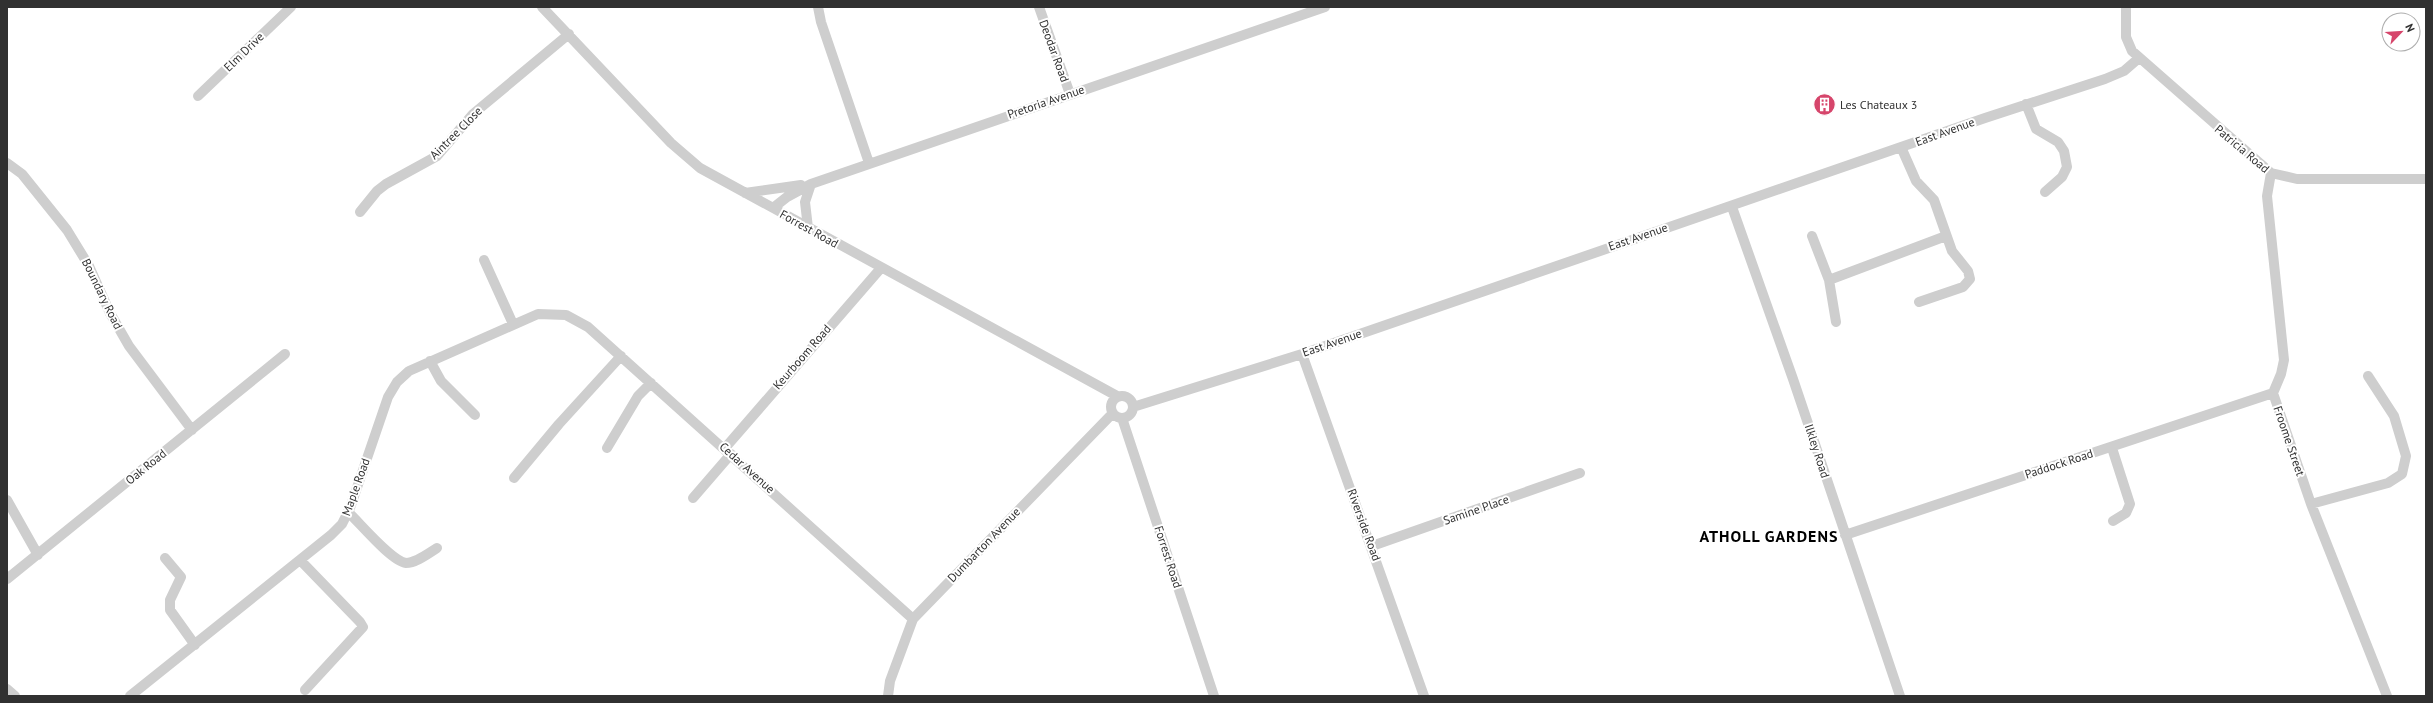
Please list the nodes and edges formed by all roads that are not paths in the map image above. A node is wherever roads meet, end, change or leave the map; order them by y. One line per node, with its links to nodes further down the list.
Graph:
1 (291, 7): 10 (street, Elm Drive)
2 (542, 7): 7 (street, Forrest Road)
3 (818, 7): 14 (street)
4 (1038, 7): 9 (street, Deodar Road)
5 (1325, 7): 9 (street, Pretoria Avenue)
6 (2126, 7): 8 (street, Patricia Road)
7 (569, 34): 19 (street, Forrest Road); 22 (street, Aintree Close)
8 (2139, 58): 11 (street, East Avenue); 15 (street, Patricia Road)
9 (1070, 94): 14 (street, Pretoria Avenue)
10 (198, 96)
11 (2026, 104): 12 (street, East Avenue); 18 (street)
12 (1902, 147): 20 (street, East Avenue); 25 (street)
13 (7, 163): 44 (street, Boundary Road)
14 (869, 163): 17 (street, Pretoria Avenue)
15 (2271, 174): 16 (street, Patricia Road); 39 (street, Froome Street)
16 (2426, 179)
17 (811, 184): 19 (street); 21 (street, Pretoria Avenue); 23 (street)
18 (2045, 192)
19 (745, 193): 21 (street, Forrest Road)
20 (1732, 207): 34 (street, East Avenue); 55 (street, Ilkley Road)
21 (773, 208): 23 (street, Forrest Road)
22 (360, 212)
23 (808, 228): 27 (street, Forrest Road)
24 (1812, 236): 28 (street)
25 (1946, 236): 28 (street); 29 (street)
26 (484, 260): 32 (street)
27 (881, 268): 40 (street, Forrest Road); 47 (street, Keurboom Road)
28 (1829, 280): 31 (street)
29 (1919, 302)
30 (578, 320): 32 (street, Maple Road); 35 (street, Cedar Avenue)
31 (1836, 322)
32 (513, 324): 36 (street, Maple Road)
33 (285, 354): 44 (street, Oak Road)
34 (1302, 354): 41 (street, East Avenue); 56 (street, Riverside Road)
35 (621, 356): 38 (street, Cedar Avenue); 49 (street)
36 (430, 361): 42 (street); 53 (street, Maple Road)
37 (2368, 376): 52 (street)
38 (651, 383): 45 (street); 47 (street, Cedar Avenue)
39 (2273, 393): 46 (street, Paddock Road); 52 (street, Froome Street)
40 (1117, 396): 41 (street); 43 (street)
41 (1133, 407): 43 (street)
42 (475, 415)
43 (1117, 416): 62 (street, Dumbarton Avenue); 69 (street, Forrest Road)
44 (192, 430): 58 (street, Oak Road)
45 (607, 448)
46 (2112, 448): 54 (street); 55 (street, Paddock Road)
47 (728, 451): 50 (street, Keurboom Road); 62 (street, Cedar Avenue)
48 (1580, 473): 56 (street, Samine Place)
49 (514, 478)
50 (693, 498)
51 (7, 500): 58 (street)
52 (2311, 504): 72 (street, Froome Street)
53 (348, 512): 57 (street); 60 (street, Maple Road)
54 (2113, 521)
55 (1845, 535): 71 (street, Ilkley Road)
56 (1372, 546): 70 (street, Riverside Road)
57 (437, 548)
58 (38, 555): 61 (street, Oak Road)
59 (165, 558): 63 (street)
60 (300, 560): 63 (street, Maple Road); 65 (street)
61 (7, 579)
62 (913, 619): 68 (street, Dumbarton Avenue)
63 (194, 645): 67 (street, Maple Road)
64 (7, 689): 66 (street)
65 (305, 690)
66 (15, 696)
67 (130, 696)
68 (888, 696)
69 (1214, 696)
70 (1424, 696)
71 (1900, 696)
72 (2387, 696)

